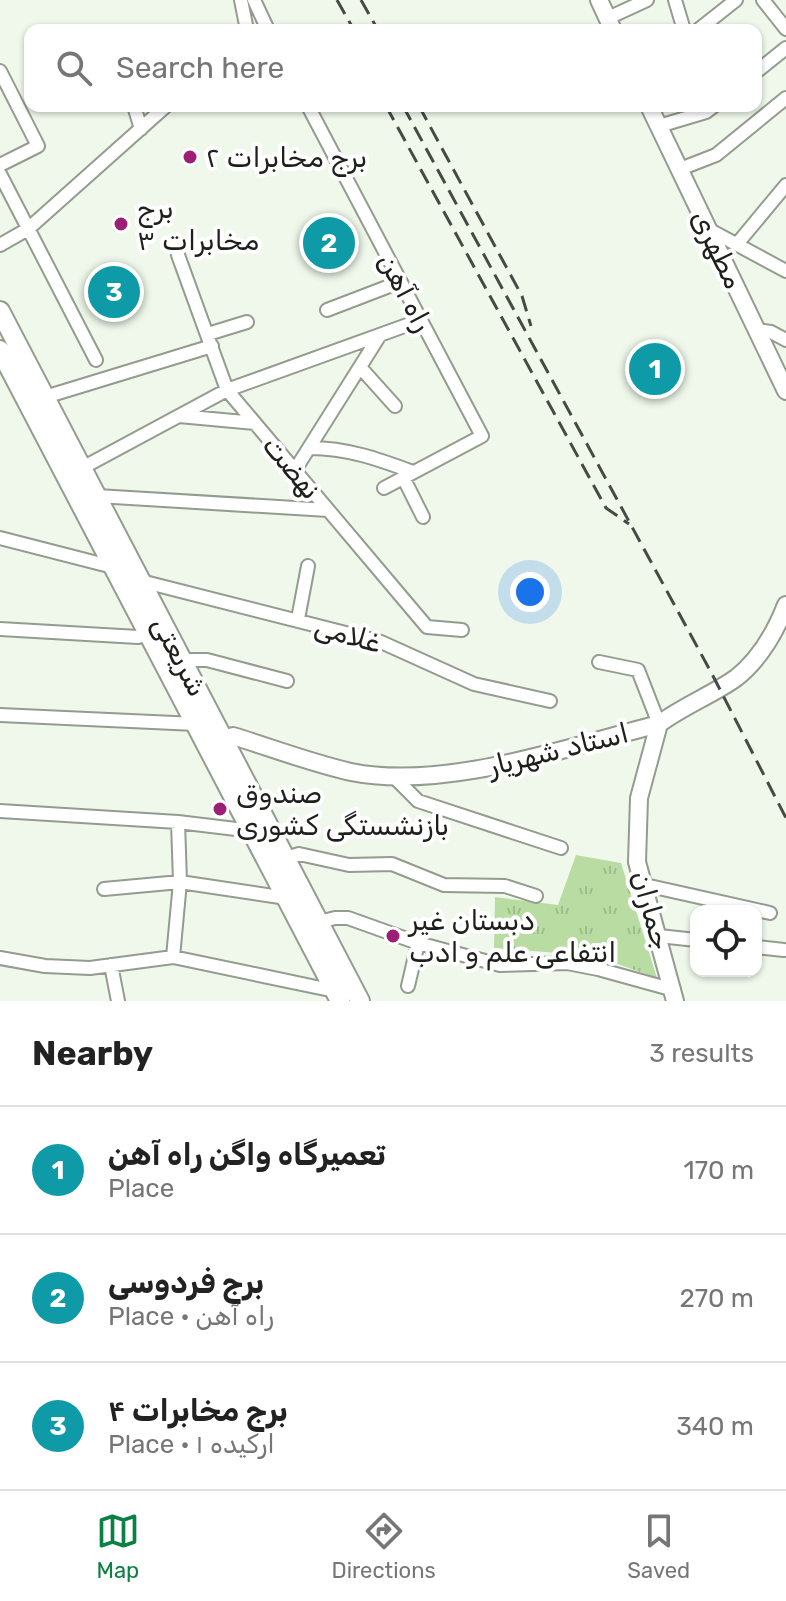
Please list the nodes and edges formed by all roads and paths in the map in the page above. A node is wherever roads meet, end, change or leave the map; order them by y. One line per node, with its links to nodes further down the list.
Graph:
1 (241, 0): 8 (street)
2 (254, 0): 9 (street)
3 (599, 0): 10 (street)
4 (647, 0): 10 (street)
5 (675, 0): 11 (street)
6 (736, 0): 12 (street)
7 (763, 0): 13 (street)
8 (248, 24)
9 (265, 24)
10 (611, 24)
11 (682, 24)
12 (706, 24)
13 (786, 29)
14 (786, 48): 15 (street)
15 (762, 67)
16 (0, 71): 25 (street)
17 (786, 98): 26 (street)
18 (136, 112): 24 (street)
19 (159, 112): 24 (street)
20 (311, 112): 35 (street, راه آهن)
21 (652, 112): 23 (street, مطهری)
22 (697, 112): 23 (street)
23 (659, 126): 26 (street, مطهری)
24 (141, 129): 29 (street)
25 (0, 165)
26 (680, 169): 30 (street, مطهری)
27 (0, 174): 29 (street)
28 (786, 185): 31 (street)
29 (28, 229): 32 (street); 45 (street)
30 (708, 229): 31 (street); 40 (street, مطهری)
31 (737, 244): 34 (street)
32 (0, 245)
33 (178, 255): 42 (street, نهضت)
34 (786, 271)
35 (400, 282): 36 (street); 38 (street, راه آهن)
36 (327, 310)
37 (0, 311): 49 (main road, شریعتی)
38 (421, 320): 41 (street); 56 (street, راه آهن)
39 (247, 322): 42 (street)
40 (757, 330): 43 (street); 48 (street, مطهری)
41 (380, 335): 46 (street); 47 (street)
42 (210, 340): 47 (street, نهضت); 49 (street)
43 (786, 340)
44 (0, 350): 63 (main road, شریعتی)
45 (96, 360)
46 (360, 367): 50 (street); 53 (street)
47 (227, 390): 51 (street); 52 (street, نهضت)
48 (786, 391)
49 (45, 397): 54 (main road, شریعتی)
50 (395, 406)
51 (179, 416): 52 (street); 54 (street)
52 (255, 423): 55 (street, نهضت)
53 (310, 448): 55 (street); 56 (street)
54 (82, 468): 58 (main road, شریعتی)
55 (295, 470): 59 (street, نهضت)
56 (408, 474): 57 (street); 60 (street)
57 (384, 488)
58 (97, 496): 59 (street); 64 (main road, شریعتی)
59 (328, 510): 68 (street, نهضت)
60 (423, 517)
61 (0, 538): 63 (street)
62 (308, 566): 66 (street)
63 (113, 567): 69 (main road, شریعتی)
64 (141, 581): 66 (street, غلامی); 70 (main road, شریعتی)
65 (786, 605): 76 (street)
66 (298, 619): 73 (street, غلامی)
67 (0, 629): 69 (street)
68 (462, 630)
69 (148, 634): 75 (main road, شریعتی)
70 (182, 660): 72 (street); 77 (main road, شریعتی)
71 (599, 662): 76 (street)
72 (287, 681)
73 (550, 701)
74 (0, 715): 75 (street)
75 (196, 724): 81 (main road, شریعتی)
76 (659, 724): 78 (street, استاد شهریار); 85 (street, جماران)
77 (224, 739): 78 (street, استاد شهریار); 83 (main road, شریعتی)
78 (392, 775): 82 (street)
79 (0, 811): 80 (street)
80 (178, 822): 81 (street); 84 (street)
81 (253, 835): 88 (main road, شریعتی)
82 (561, 848)
83 (286, 858): 87 (street); 90 (main road, شریعتی)
84 (180, 882): 86 (street); 88 (street); 96 (street)
85 (645, 885): 89 (street); 91 (street, جماران)
86 (104, 889)
87 (536, 896)
88 (288, 902): 100 (main road, شریعتی)
89 (770, 913)
90 (319, 922): 93 (street); 103 (main road, شریعتی)
91 (659, 936): 92 (street); 101 (street, جماران)
92 (690, 939)
93 (418, 943): 99 (street); 101 (street)
94 (762, 948): 95 (street)
95 (784, 950)
96 (173, 957): 98 (street); 100 (street)
97 (0, 958): 98 (street)
98 (111, 965): 102 (street)
99 (408, 986)
100 (338, 996)
101 (674, 996)
102 (118, 1001)
103 (360, 1001)

